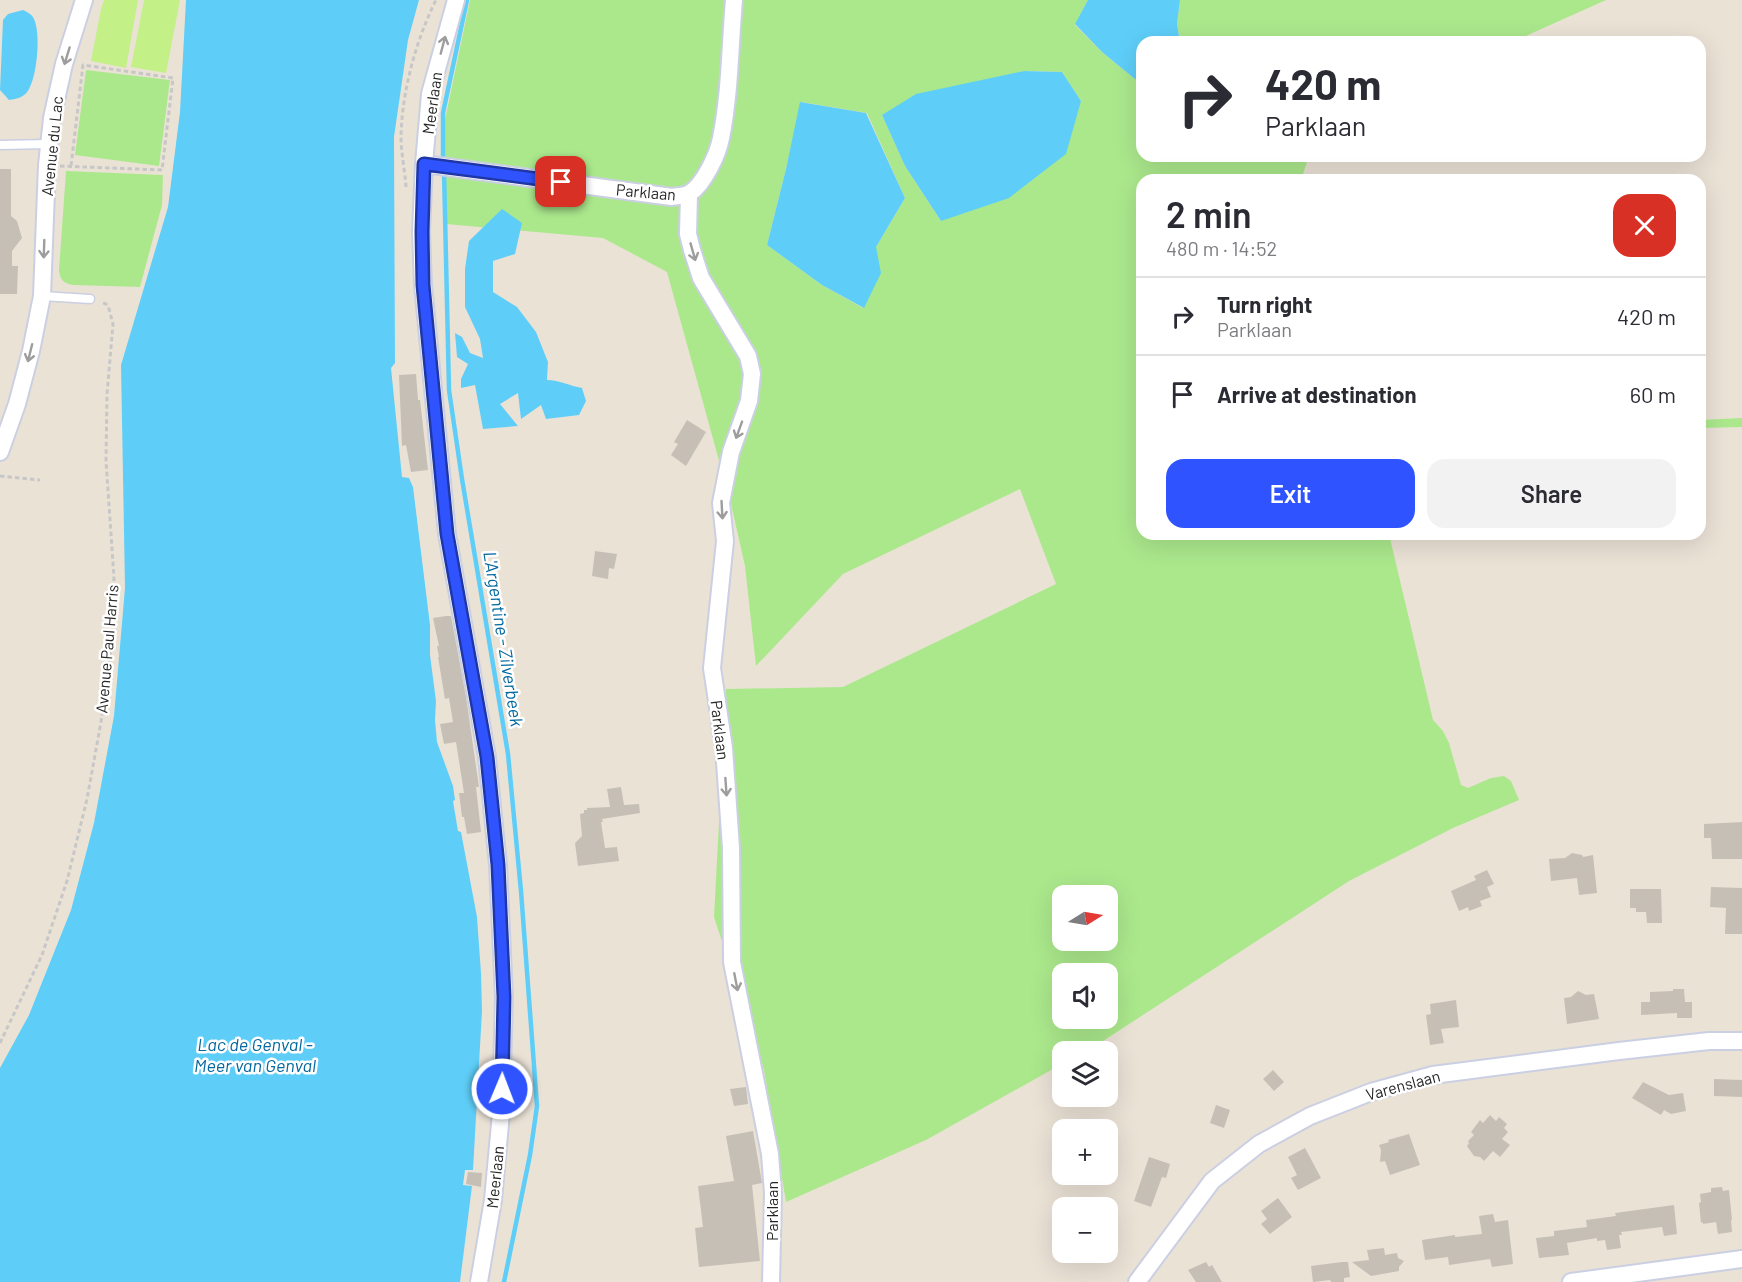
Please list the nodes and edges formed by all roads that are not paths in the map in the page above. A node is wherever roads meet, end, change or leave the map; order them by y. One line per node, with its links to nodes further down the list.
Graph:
1 (84, 0): 4 (street, Avenue du Lac, one-way to 4)
2 (456, 0): 6 (street, Meerlaan, one-way to 2)
3 (734, 0): 7 (street, Parklaan)
4 (49, 144): 5 (lane); 8 (street, Avenue du Lac, one-way to 8)
5 (0, 145)
6 (429, 164): 7 (street, Parklaan); 13 (street, Meerlaan)
7 (689, 194): 14 (street, Parklaan, one-way to 14)
8 (42, 296): 9 (lane); 10 (street, Avenue du Lac, one-way to 10)
9 (90, 299)
10 (0, 452)
11 (1742, 1041): 15 (street, Varenslaan)
12 (1742, 1259): 16 (street)
13 (479, 1282)
14 (771, 1282)
15 (1137, 1282)
16 (1571, 1282)

